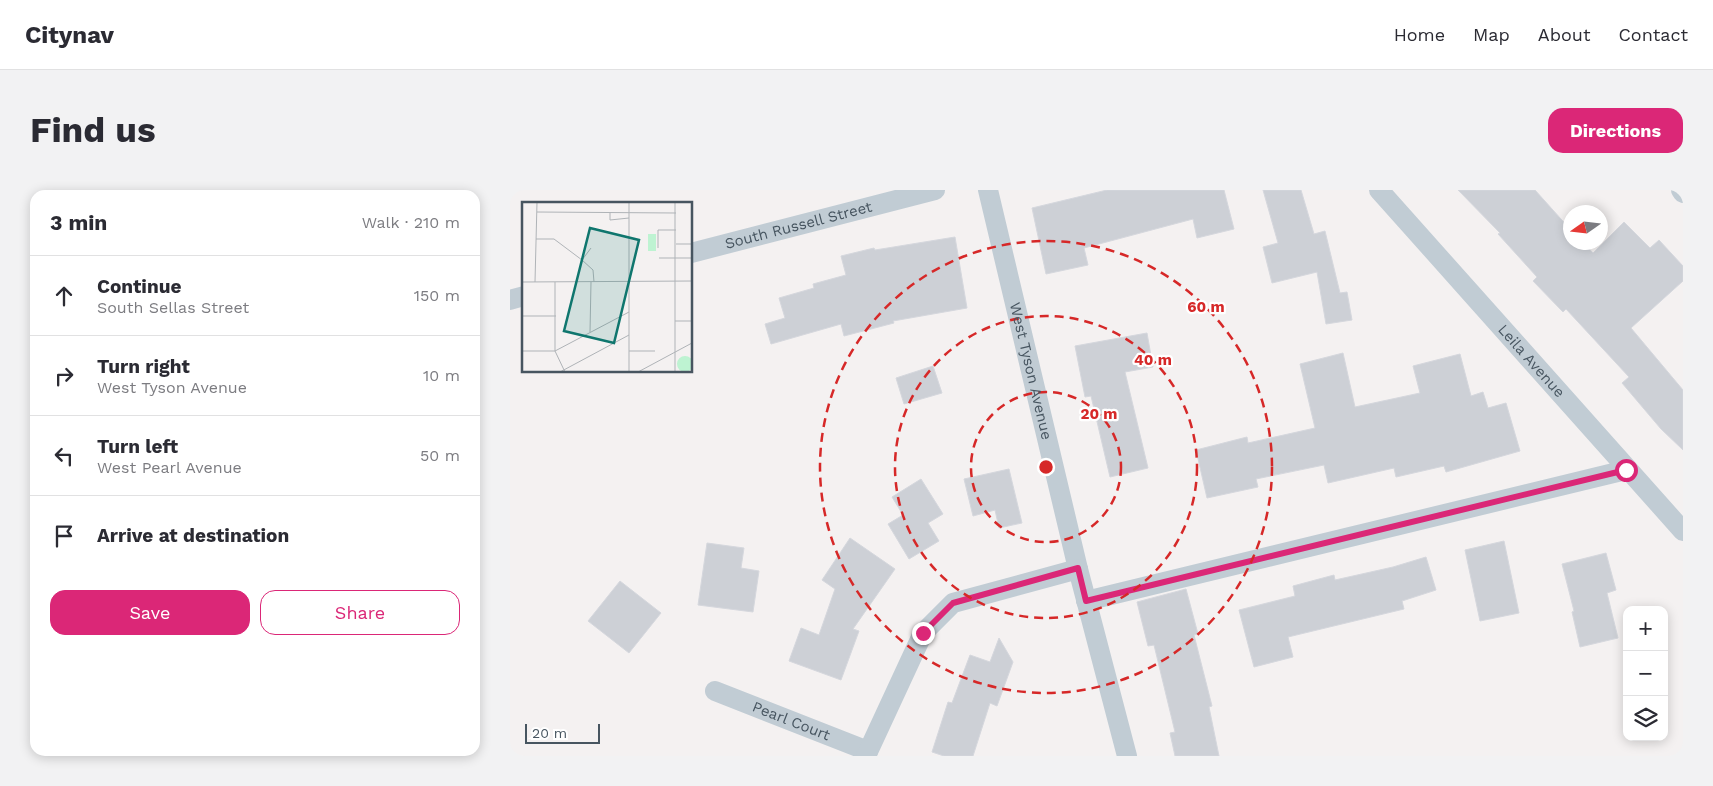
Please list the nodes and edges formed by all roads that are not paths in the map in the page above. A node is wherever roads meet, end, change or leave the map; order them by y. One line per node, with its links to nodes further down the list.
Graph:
1 (935, 190): 4 (street, South Russell Street)
2 (988, 190): 7 (street, West Tyson Avenue)
3 (1379, 190): 5 (street, Leila Avenue)
4 (692, 253)
5 (1626, 470): 6 (street, Leila Avenue); 8 (street)
6 (1683, 531)
7 (1078, 568): 8 (street, West Tyson Avenue); 10 (street)
8 (1086, 601): 11 (street, West Tyson Avenue)
9 (715, 691): 10 (street, Pearl Court)
10 (867, 753)
11 (1127, 756)

